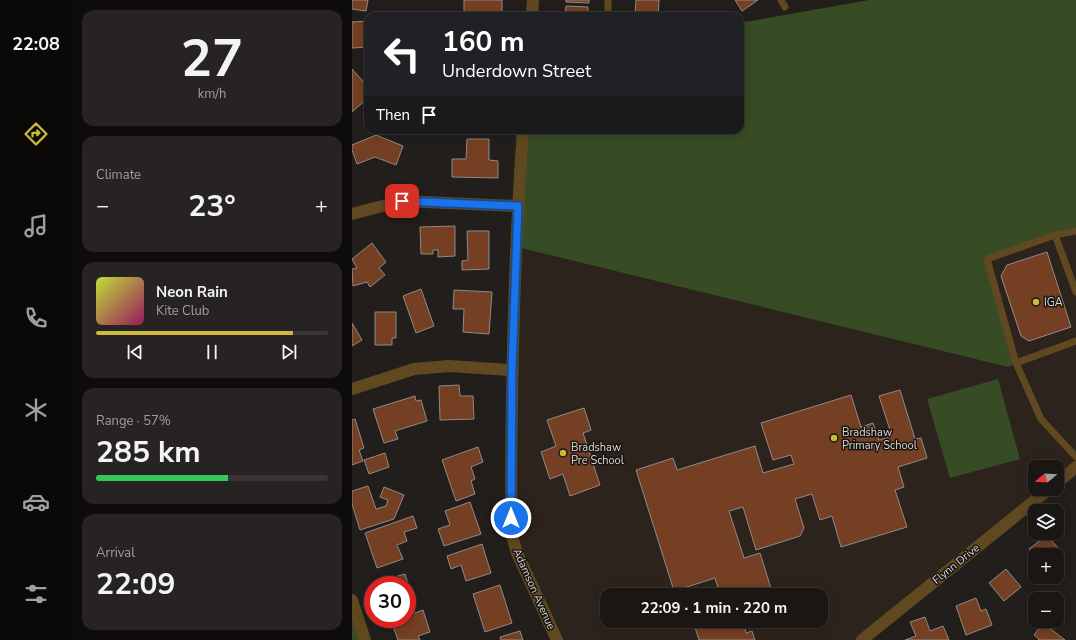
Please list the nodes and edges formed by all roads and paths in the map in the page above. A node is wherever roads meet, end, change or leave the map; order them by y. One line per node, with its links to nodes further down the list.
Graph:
1 (533, 0): 5 (street)
2 (608, 0): 6 (lane)
3 (781, 0): 4 (lane)
4 (785, 7)
5 (532, 12)
6 (608, 12)
7 (523, 134): 8 (street, Adamson Avenue)
8 (518, 206): 9 (street); 15 (street, Adamson Avenue)
9 (352, 214)
10 (1076, 231): 11 (lane)
11 (1055, 235): 12 (lane); 14 (lane)
12 (1076, 292)
13 (1076, 341): 14 (lane)
14 (1016, 363): 17 (lane)
15 (512, 370): 16 (street); 23 (street, Adamson Avenue)
16 (352, 389)
17 (1076, 457)
18 (1076, 467): 19 (street)
19 (1064, 477)
20 (1040, 496): 24 (street, Flynn Drive)
21 (352, 600): 22 (street)
22 (365, 640)
23 (557, 640)
24 (862, 640)

